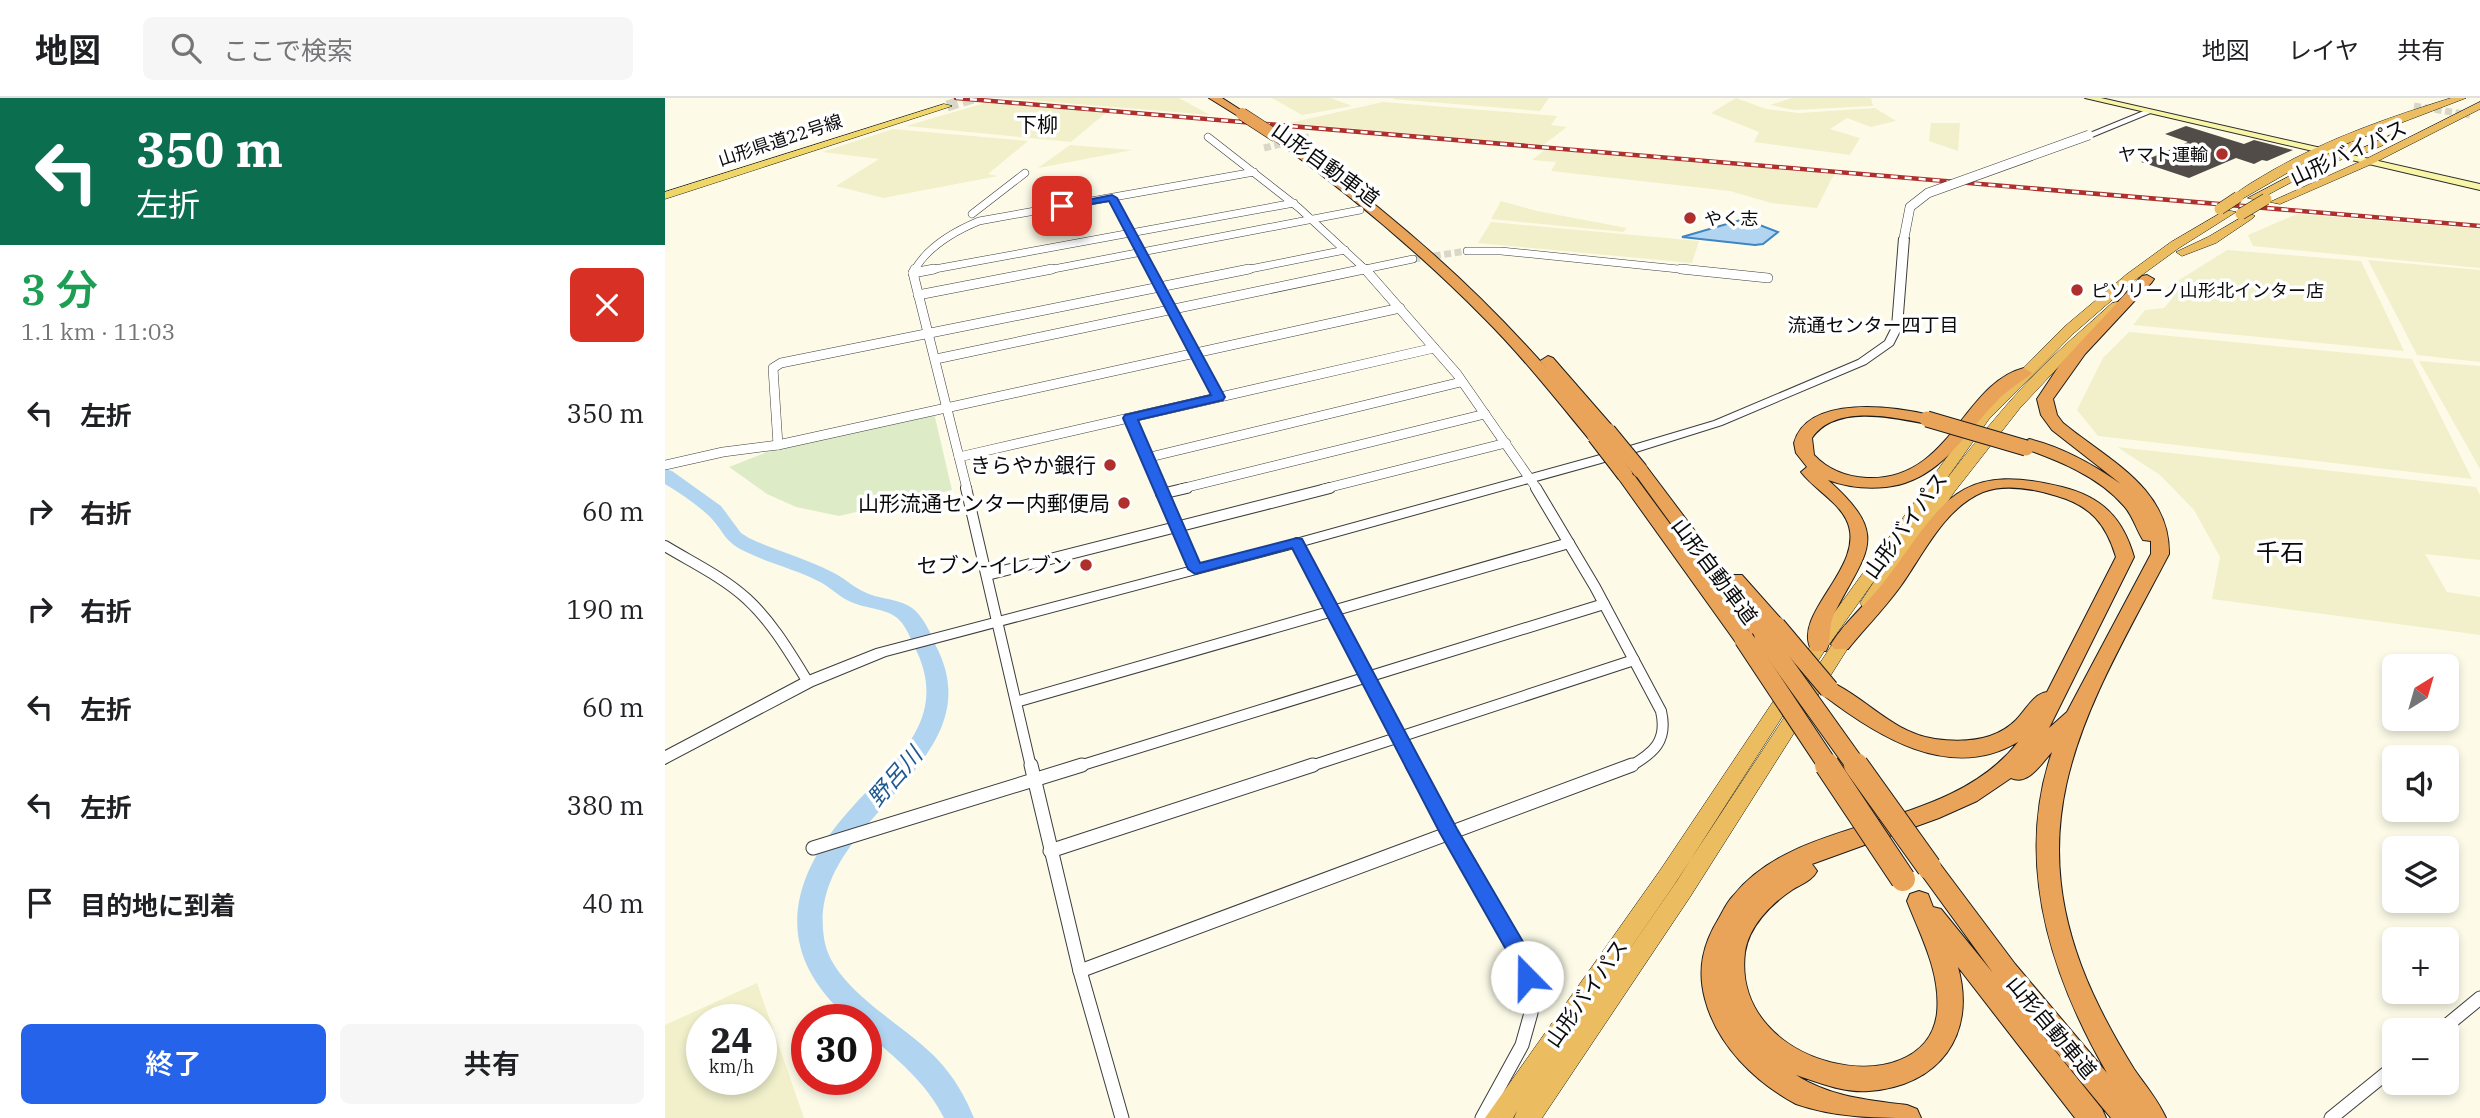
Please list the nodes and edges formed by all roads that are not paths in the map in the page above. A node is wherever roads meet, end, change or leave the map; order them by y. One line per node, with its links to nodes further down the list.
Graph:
1 (1214, 98): 9 (highway, 山形自動車道)
2 (1228, 98): 9 (highway, 山形自動車道)
3 (2089, 98): 8 (main road)
4 (2461, 98): 11 (highway)
5 (2469, 98): 12 (highway, 山形バイパス)
6 (2480, 102): 12 (highway, 山形バイパス); 13 (highway)
7 (945, 104): 17 (main road, 山形県道22号線)
8 (2149, 112): 11 (main road); 57 (street, bridge)
9 (1248, 114): 56 (highway, 山形自動車道, bridge)
10 (1208, 137): 14 (street)
11 (2318, 149): 13 (main road); 22 (highway)
12 (2356, 150): 19 (highway, 山形バイパス); 19 (highway, 山形バイパス, bridge)
13 (2370, 161): 16 (main road); 19 (highway)
14 (1254, 172): 18 (street); 20 (street)
15 (1025, 173): 23 (street)
16 (2480, 187)
17 (665, 193)
18 (1112, 198): 25 (street); 32 (street)
19 (2266, 199): 22 (highway); 22 (highway, 山形バイパス)
20 (1294, 203): 24 (street); 25 (street)
21 (1360, 210): 24 (street)
22 (2236, 210): 26 (highway, 山形バイパス)
23 (972, 214)
24 (1313, 220): 27 (street); 29 (street)
25 (1131, 233): 29 (street); 32 (street)
26 (2178, 249): 34 (highway, 山形バイパス); 43 (highway, 山形バイパス)
27 (1345, 250): 31 (street); 35 (street)
28 (1467, 251): 33 (street)
29 (1142, 252): 35 (street); 36 (street)
30 (1413, 259): 31 (street)
31 (1365, 271): 37 (street); 38 (street)
32 (913, 273): 36 (street)
33 (1768, 278)
34 (2147, 279): 66 (highway); 71 (highway, 山形バイパス)
35 (1160, 287): 38 (street); 39 (street)
36 (918, 295): 39 (street)
37 (1399, 308): 40 (street); 41 (street)
38 (1172, 311): 41 (street); 42 (street)
39 (928, 333): 42 (street); 51 (street)
40 (1434, 348): 44 (street); 45 (street)
41 (1195, 353): 45 (street); 46 (street)
42 (936, 359): 46 (street)
43 (2024, 373): 48 (highway); 72 (highway, 山形バイパス)
44 (1461, 382): 47 (street); 54 (street)
45 (1219, 397): 49 (street)
46 (947, 406): 51 (street); 53 (street)
47 (1485, 414): 50 (street); 58 (street)
48 (1929, 417): 52 (highway, bridge); 72 (highway)
49 (1130, 418): 53 (street); 54 (street)
50 (1506, 443): 57 (street); 59 (street)
51 (778, 445): 55 (street)
52 (2028, 446): 65 (highway); 66 (highway)
53 (959, 457): 64 (street)
54 (1146, 458): 58 (street)
55 (665, 465)
56 (1633, 472): 70 (highway, 山形自動車道); 70 (highway)
57 (1530, 478): 60 (street); 61 (street)
58 (1161, 494): 59 (street)
59 (1175, 526): 63 (street); 64 (street)
60 (1297, 542): 63 (street); 68 (street)
61 (1569, 543): 67 (street); 68 (street)
62 (665, 546): 76 (street)
63 (1195, 569): 69 (street)
64 (987, 575): 69 (street)
65 (2113, 583): 71 (highway); 75 (highway)
66 (2144, 586): 78 (highway)
67 (1604, 604): 73 (street); 74 (street)
68 (1331, 612): 74 (street); 77 (street)
69 (999, 620): 76 (street); 77 (street)
70 (1761, 634): 75 (highway, bridge); 85 (highway, 山形自動車道, bridge); 96 (highway, 山形自動車道, bridge)
71 (1841, 644): 93 (highway, 山形バイパス)
72 (1819, 646): 92 (highway, 山形バイパス)
73 (1635, 660): 79 (street); 82 (street)
74 (1365, 676): 79 (street); 81 (street)
75 (2061, 681): 94 (highway)
76 (808, 682): 80 (street)
77 (1016, 702): 81 (street)
78 (2078, 710): 85 (highway); 97 (highway)
79 (1399, 738): 82 (street); 84 (street)
80 (665, 758)
81 (1034, 781): 83 (street); 84 (street)
82 (1450, 833): 86 (street); 91 (street)
83 (819, 845)
84 (1050, 851): 86 (street)
85 (1919, 901): 95 (highway, 山形自動車道)
86 (1080, 971): 90 (street)
87 (2480, 998): 88 (street)
88 (2455, 1018)
89 (2382, 1078): 98 (street)
90 (1122, 1118)
91 (1482, 1118)
92 (1498, 1118)
93 (1527, 1118)
94 (1907, 1118)
95 (2092, 1118)
96 (2128, 1118)
97 (2153, 1118)
98 (2331, 1118)

